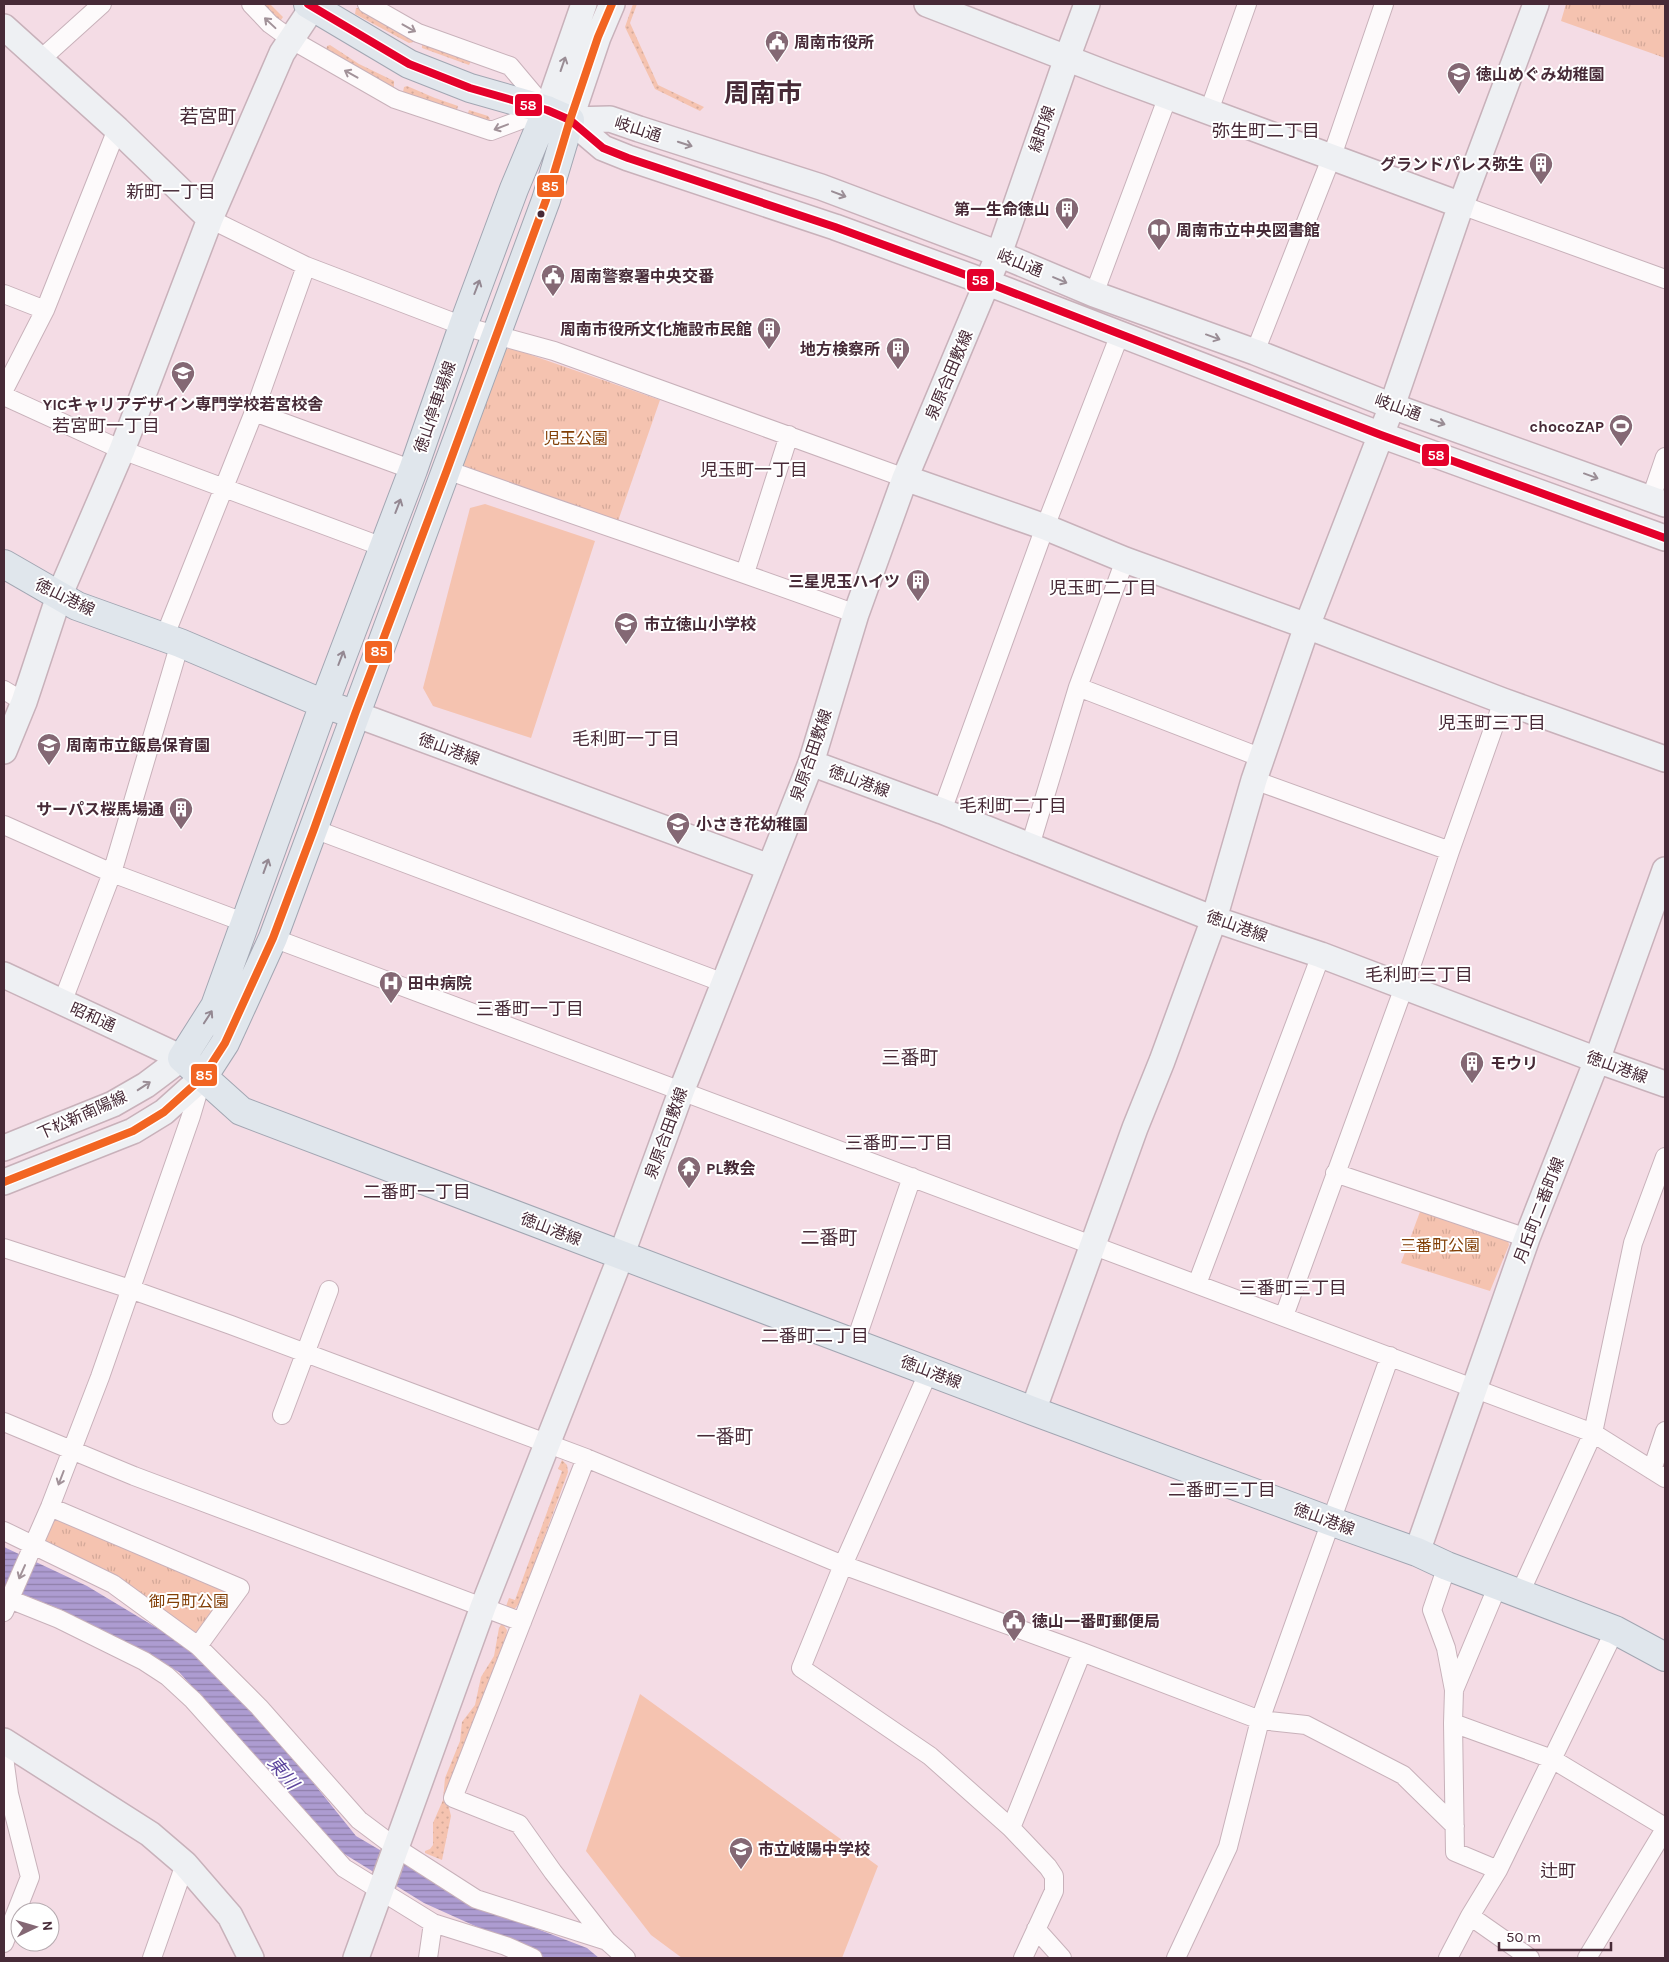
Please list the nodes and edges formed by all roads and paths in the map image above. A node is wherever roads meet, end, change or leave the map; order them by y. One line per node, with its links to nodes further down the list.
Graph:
1 (102, 4): 15 (street)
2 (251, 4): 13 (street, one-way to 2)
3 (367, 4): 18 (street, one-way to 18)
4 (584, 4): 18 (street, one-way to 4)
5 (612, 4): 18 (street)
6 (927, 4): 14 (street)
7 (1087, 4): 14 (street, 緑町線)
8 (1247, 4): 17 (street)
9 (1384, 4): 20 (street)
10 (1536, 4): 21 (street)
11 (312, 5): 13 (street); 18 (main road)
12 (6, 37): 15 (street)
13 (292, 40): 18 (street, one-way to 13); 22 (street)
14 (1067, 58): 16 (street); 23 (street, 緑町線)
15 (40, 60): 19 (street)
16 (1168, 96): 17 (street); 28 (street)
17 (1208, 111): 20 (street)
18 (558, 115): 23 (street, 岐山通, one-way to 23); 26 (street, 岐山通); 30 (main road, 徳山停車場線, one-way to 18); 32 (main road, 徳山停車場線)
19 (117, 130): 22 (street); 29 (street)
20 (1332, 156): 21 (street); 33 (street)
21 (1461, 205): 25 (street); 36 (street)
22 (210, 219): 24 (street); 40 (street)
23 (999, 254): 26 (street, 泉原合田敷線); 28 (street, 岐山通, one-way to 28)
24 (306, 266): 30 (street); 37 (street)
25 (1663, 273)
26 (988, 283): 31 (street, 岐山通); 44 (street, 泉原合田敷線)
27 (4, 294): 29 (street)
28 (1094, 294): 33 (street, 岐山通, one-way to 33)
29 (45, 310): 34 (street)
30 (463, 326): 32 (street); 42 (main road, 徳山停車場線)
31 (1120, 334): 39 (street, 岐山通); 47 (street)
32 (496, 336): 38 (street); 43 (main road, 徳山停車場線)
33 (1255, 352): 36 (street, 岐山通)
34 (4, 390)
35 (4, 396): 40 (street)
36 (1392, 406): 39 (street); 46 (street, 岐山通, one-way to 46)
37 (254, 412): 42 (street); 45 (street)
38 (789, 435): 44 (street); 52 (street)
39 (1381, 435): 48 (street, 岐山通); 55 (street)
40 (122, 450): 45 (street); 53 (street)
41 (1665, 457): 46 (street)
42 (412, 470): 49 (main road, 徳山停車場線, one-way to 42)
43 (447, 470): 52 (street); 61 (main road, 徳山停車場線)
44 (905, 478): 47 (street); 54 (street, 泉原合田敷線)
45 (225, 488): 49 (street); 56 (street)
46 (1658, 501)
47 (1045, 527): 50 (street); 66 (street)
48 (1665, 538)
49 (382, 547): 60 (main road, 徳山停車場線, one-way to 49)
50 (1125, 560): 55 (street); 57 (street)
51 (4, 564): 53 (main road, 徳山港線)
52 (745, 573): 54 (street)
53 (59, 596): 56 (main road, 徳山港線); 58 (street)
54 (856, 614): 64 (street, 泉原合田敷線)
55 (1307, 626): 59 (street); 65 (street)
56 (172, 641): 60 (main road, 徳山港線); 73 (street)
57 (1078, 687): 65 (street); 69 (street)
58 (14, 696): 62 (street)
59 (1503, 701): 63 (street); 70 (street)
60 (324, 704): 61 (main road, 徳山港線); 75 (main road, one-way to 60)
61 (355, 714): 68 (main road); 71 (street, 徳山港線)
62 (4, 751)
63 (1665, 759)
64 (811, 763): 66 (street, 徳山港線); 71 (street, 泉原合田敷線)
65 (1258, 769): 70 (street); 74 (street)
66 (942, 811): 69 (street, 徳山港線)
67 (4, 826): 73 (street)
68 (314, 829): 76 (main road); 79 (street)
69 (1030, 846): 74 (street, 徳山港線)
70 (1450, 851): 80 (street)
71 (769, 867): 79 (street, 泉原合田敷線)
72 (1665, 870): 83 (street, 月丘町二番町線)
73 (112, 873): 75 (street); 81 (street)
74 (1214, 919): 77 (street, 徳山港線); 93 (street)
75 (246, 923): 82 (main road, one-way to 75)
76 (273, 938): 84 (main road); 86 (street)
77 (1321, 955): 80 (street, 徳山港線); 96 (street)
78 (4, 975): 81 (street, 昭和通)
79 (724, 983): 86 (street, 泉原合田敷線)
80 (1404, 987): 83 (street, 徳山港線); 89 (street)
81 (62, 1003): 82 (street, 昭和通)
82 (182, 1058): 84 (main road, 徳山港線); 87 (street, 下松新南陽線, one-way to 82)
83 (1596, 1060): 85 (street, 徳山港線); 92 (street, 月丘町二番町線)
84 (203, 1077): 91 (street, 下松新南陽線); 95 (main road, 徳山港線); 97 (street)
85 (1665, 1084)
86 (680, 1092): 90 (street); 95 (street, 泉原合田敷線)
87 (4, 1148)
88 (1665, 1157): 109 (street)
89 (1335, 1173): 92 (street); 99 (street)
90 (912, 1177): 93 (street); 100 (street)
91 (4, 1182)
92 (1528, 1238): 104 (street, 月丘町二番町線)
93 (1092, 1246): 96 (street); 105 (street)
94 (4, 1248): 97 (street)
95 (621, 1256): 100 (main road, 徳山港線); 110 (street, 泉原合田敷線)
96 (1196, 1284): 99 (street)
97 (130, 1289): 101 (street); 111 (street)
98 (329, 1290): 101 (street)
99 (1284, 1316): 102 (street)
100 (855, 1344): 103 (main road, 徳山港線)
101 (305, 1353): 106 (street); 110 (street)
102 (1390, 1356): 104 (street); 115 (street)
103 (929, 1371): 105 (main road, 徳山港線); 119 (street)
104 (1474, 1389): 109 (street); 118 (street, 月丘町二番町線)
105 (1033, 1411): 115 (main road, 徳山港線)
106 (282, 1415)
107 (4, 1422): 111 (street)
108 (1665, 1431): 113 (street)
109 (1593, 1433): 113 (street); 121 (street)
110 (547, 1444): 112 (street); 123 (street, 泉原合田敷線)
111 (72, 1450): 114 (street, one-way to 114); 123 (street)
112 (586, 1458): 119 (street); 124 (street)
113 (1659, 1474)
114 (50, 1507): 117 (street); 126 (street)
115 (1330, 1521): 118 (main road, 徳山港線); 130 (street)
116 (4, 1531): 117 (street)
117 (34, 1545): 122 (street, one-way to 122); 126 (street)
118 (1417, 1552): 120 (main road, 徳山港線)
119 (843, 1565): 127 (street); 136 (street)
120 (1447, 1566): 121 (main road, 徳山港線); 129 (street)
121 (1509, 1589): 125 (main road, 徳山港線); 129 (street)
122 (6, 1603): 141 (street)
123 (483, 1607): 124 (street); 138 (street, 泉原合田敷線)
124 (522, 1622): 145 (street)
125 (1615, 1630): 128 (main road, 徳山港線); 134 (street)
126 (198, 1646): 138 (street)
127 (1082, 1652): 130 (street); 136 (street)
128 (1665, 1656)
129 (1454, 1690): 131 (street)
130 (1260, 1720): 135 (street); 155 (street)
131 (1453, 1723): 134 (street); 135 (street)
132 (4, 1740): 139 (street)
133 (4, 1757): 146 (street)
134 (1552, 1759): 137 (street); 140 (street)
135 (1455, 1826): 140 (street)
136 (1011, 1828): 144 (street)
137 (1665, 1828): 158 (street)
138 (395, 1847): 141 (street, 泉原合田敷線); 145 (street)
139 (185, 1864): 147 (street); 148 (street)
140 (1498, 1870): 142 (street)
141 (381, 1891): 143 (street); 149 (street, 泉原合田敷線)
142 (1470, 1916): 156 (street); 157 (street)
143 (433, 1923): 150 (street); 151 (street)
144 (1036, 1929): 153 (street); 154 (street)
145 (607, 1941): 152 (street)
146 (4, 1943)
147 (152, 1958)
148 (251, 1958)
149 (356, 1958)
150 (428, 1958)
151 (533, 1958)
152 (626, 1958)
153 (1023, 1958)
154 (1062, 1958)
155 (1176, 1958)
156 (1448, 1958)
157 (1530, 1958)
158 (1587, 1958)

